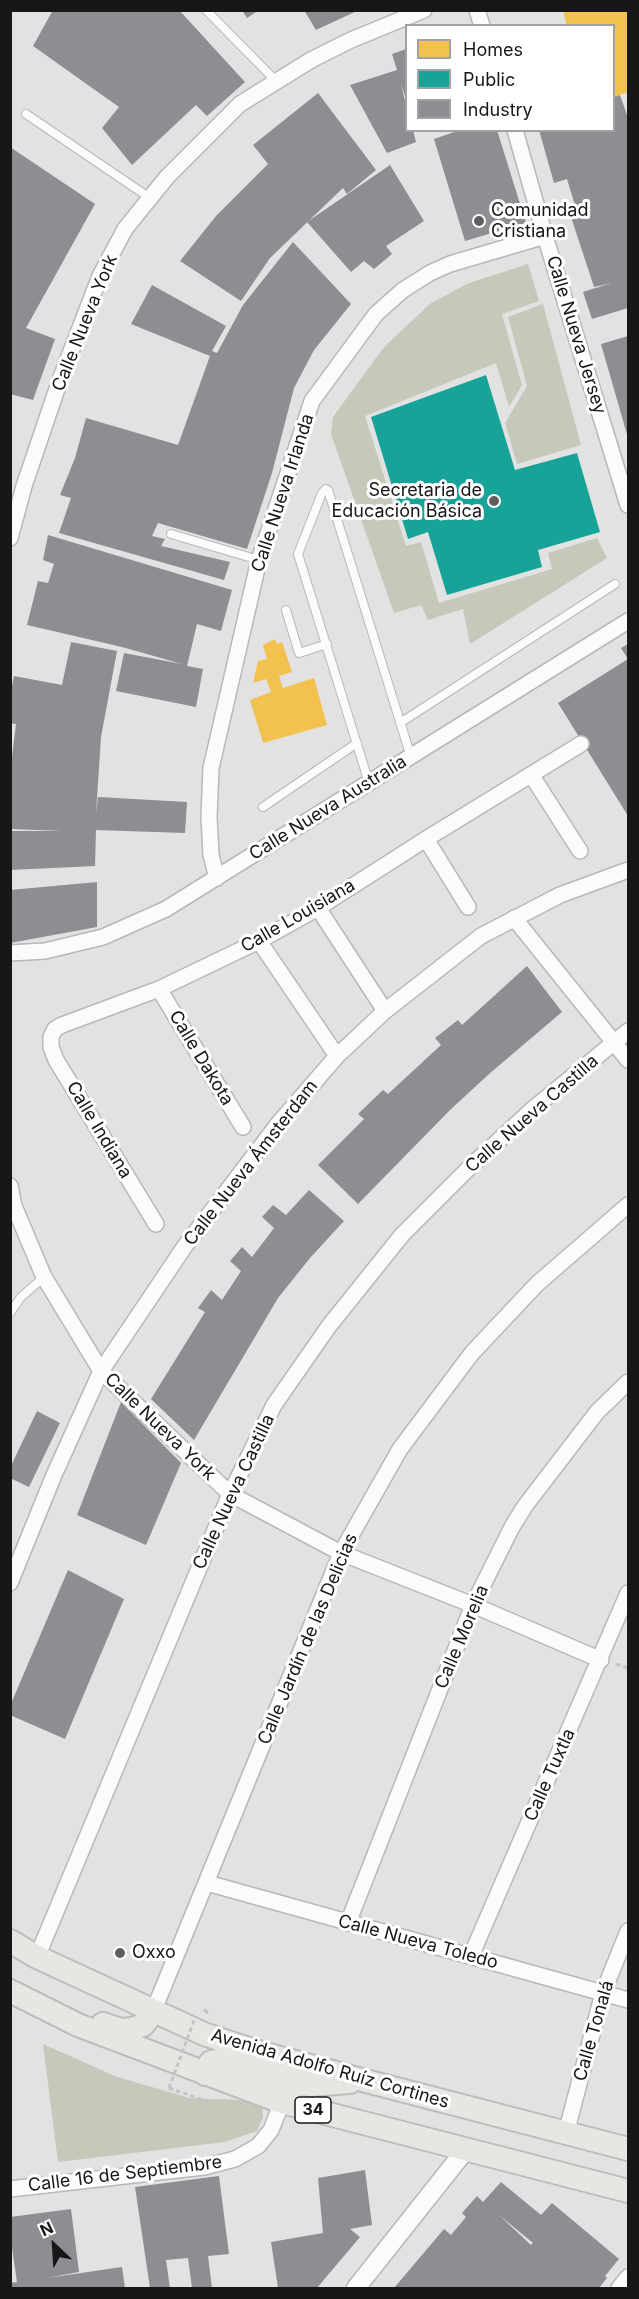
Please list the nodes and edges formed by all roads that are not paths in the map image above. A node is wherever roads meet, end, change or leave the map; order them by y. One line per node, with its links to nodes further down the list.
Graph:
1 (206, 10): 3 (lane)
2 (424, 10): 3 (street, Calle Nueva York)
3 (276, 81): 6 (street, Calle Nueva York)
4 (26, 114): 6 (lane)
5 (516, 132): 7 (street, Calle Nueva Jersey)
6 (150, 198): 10 (street, Calle Nueva York)
7 (545, 236): 8 (street, Calle Nueva Jersey); 11 (street, Calle Nueva Irlanda)
8 (628, 505)
9 (171, 534): 11 (lane)
10 (10, 538)
11 (259, 560): 26 (street, Calle Nueva Irlanda)
12 (615, 584): 16 (lane)
13 (286, 610): 15 (lane)
14 (628, 621): 19 (street, Calle Nueva Australia)
15 (327, 644): 16 (lane); 17 (lane)
16 (400, 723): 19 (lane)
17 (357, 743): 21 (lane); 22 (lane)
18 (581, 744): 20 (street, Calle Louisiana)
19 (411, 757): 21 (street, Calle Nueva Australia)
20 (532, 776): 23 (street, Calle Louisiana); 24 (street)
21 (369, 783): 26 (street, Calle Nueva Australia)
22 (263, 807)
23 (426, 839): 27 (street); 28 (street, Calle Louisiana)
24 (580, 851)
25 (628, 870): 29 (street, Calle Nueva Ámsterdam)
26 (217, 878): 31 (street, Calle Nueva Australia)
27 (468, 907)
28 (318, 908): 30 (street, Calle Louisiana); 33 (street)
29 (514, 918): 33 (street, Calle Nueva Ámsterdam); 36 (street)
30 (259, 940): 32 (street, Calle Louisiana); 37 (street)
31 (10, 953)
32 (159, 989): 35 (street, Calle Louisiana); 39 (street, Calle Dakota)
33 (385, 1011): 37 (street, Calle Nueva Ámsterdam)
34 (628, 1031): 36 (street, Calle Nueva Castilla)
35 (53, 1033): 42 (street, Calle Indiana)
36 (614, 1043): 38 (street); 47 (street, Calle Nueva Castilla)
37 (337, 1056): 45 (street, Calle Nueva Ámsterdam)
38 (628, 1060)
39 (243, 1127)
40 (10, 1186): 43 (street, Calle Nueva York)
41 (628, 1205): 48 (street, Calle Jardín de las Delicias)
42 (156, 1224)
43 (44, 1277): 44 (lane); 45 (street, Calle Nueva York)
44 (10, 1313)
45 (101, 1371): 47 (street, Calle Nueva York); 49 (street, Calle Nueva Ámsterdam)
46 (628, 1382): 51 (street, Calle Morelia)
47 (230, 1494): 48 (street, Calle Nueva York); 58 (street, Calle Nueva Castilla)
48 (341, 1553): 51 (street, Calle Nueva York); 53 (street, Calle Jardín de las Delicias)
49 (10, 1583)
50 (628, 1593): 52 (street, Calle Tuxtla)
51 (473, 1605): 52 (street, Calle Nueva York); 54 (street, Calle Morelia)
52 (601, 1660): 57 (street, Calle Tuxtla)
53 (207, 1883): 54 (street, Calle Nueva Toledo); 63 (street, Calle Jardín de las Delicias)
54 (348, 1923): 57 (street, Calle Nueva Toledo)
55 (628, 1931): 61 (street, Calle Tonalá)
56 (10, 1941): 58 (main road, Avenida Adolfo Ruíz Cortines / 34)
57 (471, 1956): 61 (street, Calle Nueva Toledo)
58 (37, 1957): 63 (main road, Avenida Adolfo Ruíz Cortines / 34)
59 (10, 1975): 63 (main road)
60 (10, 1991): 64 (main road, 34)
61 (603, 1993): 62 (street, Calle Nueva Toledo); 67 (street, Calle Tonalá)
62 (628, 2000)
63 (153, 2012): 65 (main road, Avenida Adolfo Ruíz Cortines / 34)
64 (205, 2074): 65 (main road); 66 (main road, 34)
65 (366, 2081): 67 (main road, Avenida Adolfo Ruíz Cortines / 34)
66 (282, 2102): 68 (main road, 34); 70 (street, Calle 16 de Septiembre)
67 (566, 2133): 69 (main road, Avenida Adolfo Ruíz Cortines / 34)
68 (467, 2148): 71 (main road, 34); 73 (street)
69 (628, 2149)
70 (10, 2189)
71 (628, 2191)
72 (628, 2277): 74 (street)
73 (360, 2287)
74 (619, 2289)

